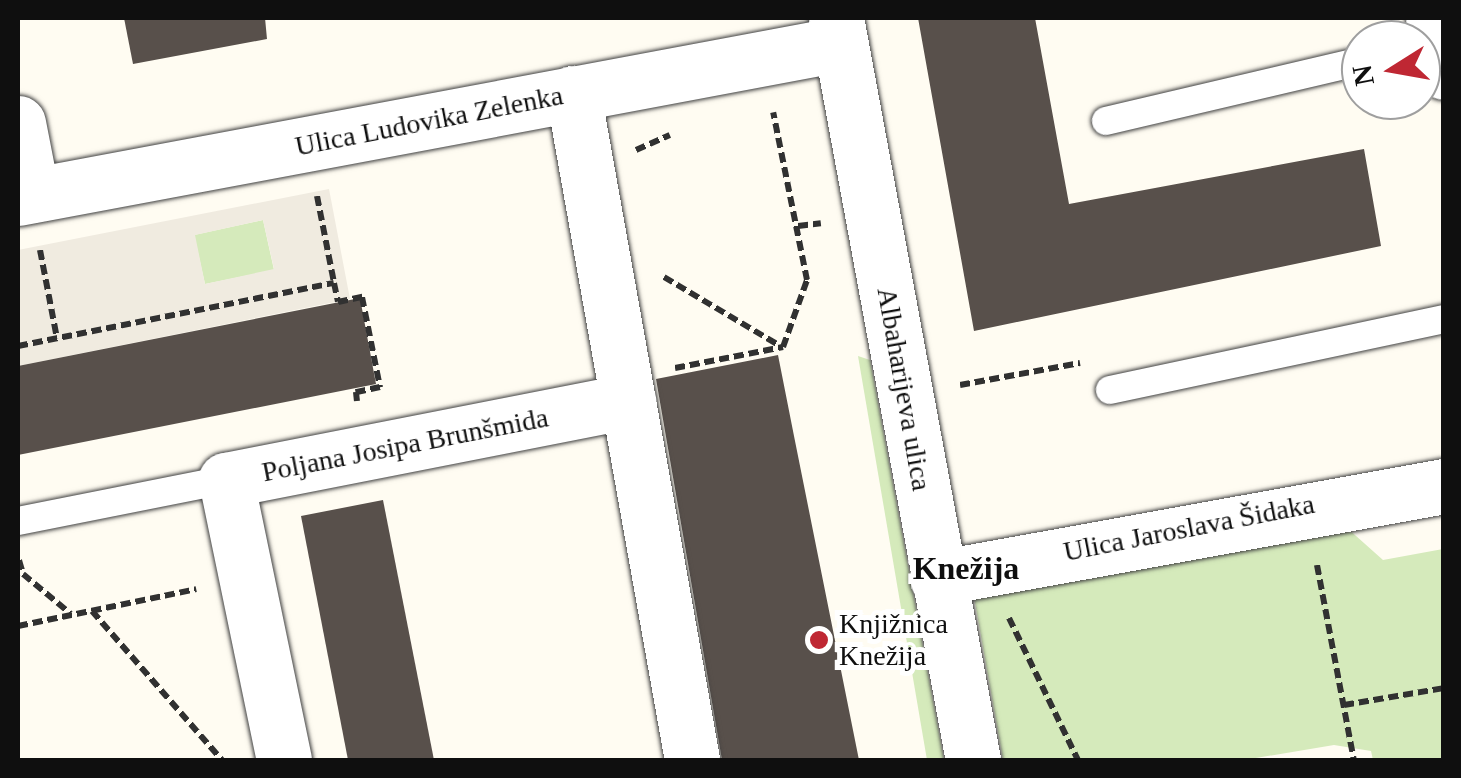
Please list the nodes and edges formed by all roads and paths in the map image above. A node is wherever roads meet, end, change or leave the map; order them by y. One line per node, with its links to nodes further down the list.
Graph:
1 (838, 30): 4 (street, Ulica Ludovika Zelenka); 26 (street, Albaharijeva ulica)
2 (1341, 66): 5 (lane)
3 (769, 93): 14 (path)
4 (573, 94): 8 (street, Ulica Ludovika Zelenka); 9 (street)
5 (1106, 121)
6 (18, 123): 8 (street)
7 (316, 192): 10 (path)
8 (29, 213): 12 (path)
9 (599, 239): 14 (path); 16 (street)
10 (334, 284): 12 (path); 18 (path)
11 (1444, 318): 17 (lane)
12 (58, 338): 13 (path)
13 (18, 346)
14 (783, 347): 16 (path)
15 (948, 387): 17 (path)
16 (626, 389): 19 (street, Poljana Josipa Brunšmida); 34 (street)
17 (1110, 390)
18 (361, 422)
19 (226, 480): 22 (lane); 25 (street, Poljana Josipa Brunšmida)
20 (1444, 486): 21 (street, Ulica Jaroslava Šidaka)
21 (1306, 504): 24 (street, Ulica Jaroslava Šidaka); 31 (path)
22 (18, 521)
23 (18, 553): 28 (path)
24 (994, 564): 26 (street, Ulica Jaroslava Šidaka); 36 (path)
25 (246, 578): 27 (path); 33 (street, Poljana Josipa Brunšmida)
26 (936, 578): 35 (street, Albaharijeva ulica)
27 (92, 611): 28 (path); 32 (path)
28 (72, 615): 29 (path)
29 (18, 626)
30 (1444, 688): 31 (path)
31 (1344, 705): 37 (path)
32 (222, 760)
33 (284, 760)
34 (692, 760)
35 (973, 760)
36 (1078, 760)
37 (1354, 760)

